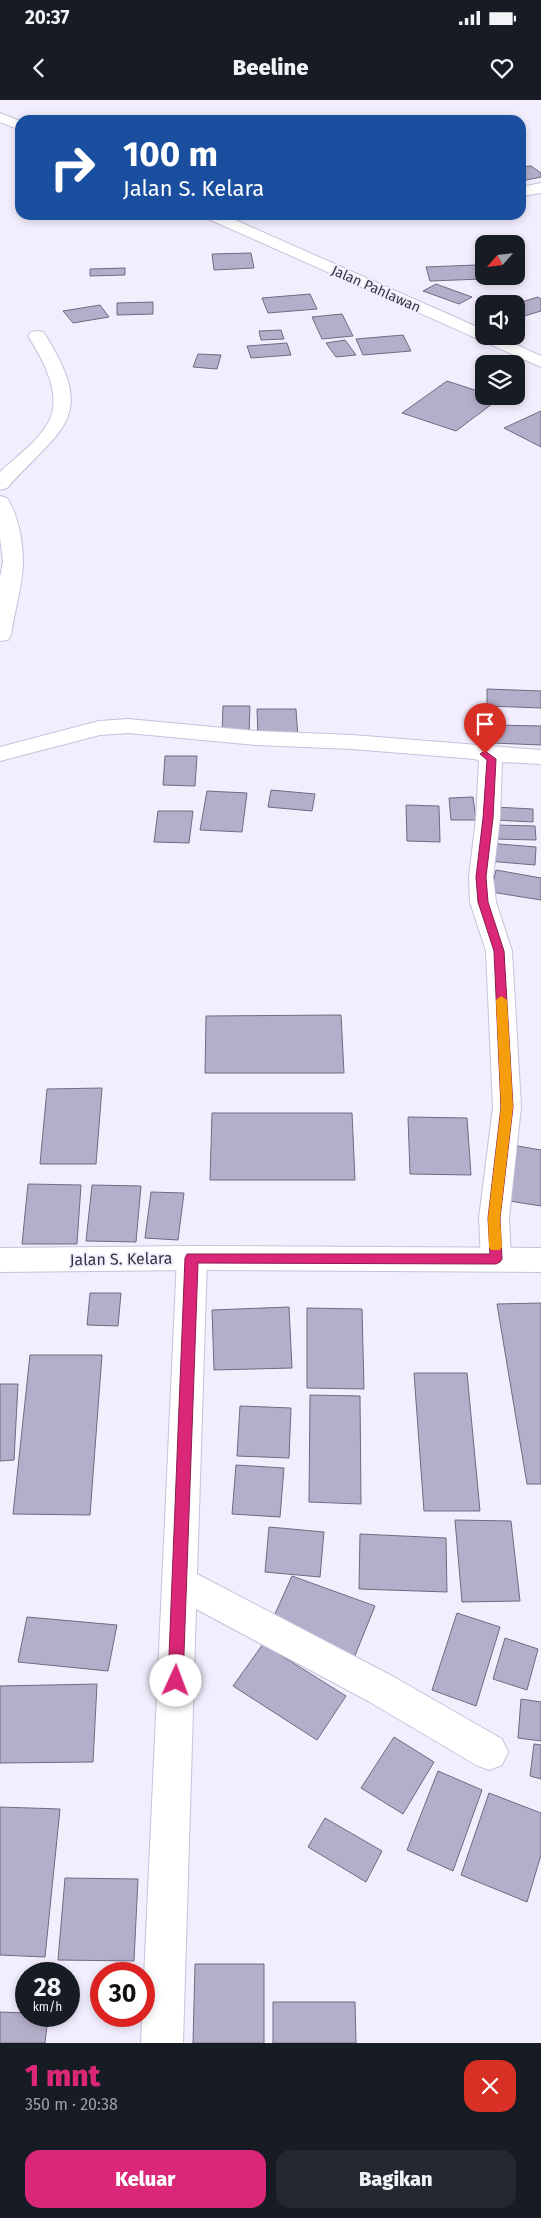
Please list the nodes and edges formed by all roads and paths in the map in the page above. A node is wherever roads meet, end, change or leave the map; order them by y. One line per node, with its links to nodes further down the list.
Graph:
1 (0, 117): 2 (main road)
2 (15, 124)
3 (541, 188): 4 (main road)
4 (526, 191)
5 (222, 220): 7 (main road, Jalan Pahlawan)
6 (37, 336): 8 (main road)
7 (541, 362)
8 (0, 484)
9 (0, 502): 10 (main road)
10 (0, 636)
11 (0, 754): 12 (main road)
12 (485, 754): 13 (main road); 15 (main road)
13 (541, 757)
14 (192, 1258): 15 (main road, Jalan S. Kelara); 16 (main road, Jalan S. Kelara); 18 (main road)
15 (496, 1259): 17 (main road, Jalan S. Kelara)
16 (0, 1260)
17 (541, 1260)
18 (180, 1583): 19 (main road); 20 (main road)
19 (489, 1752)
20 (162, 2043)

